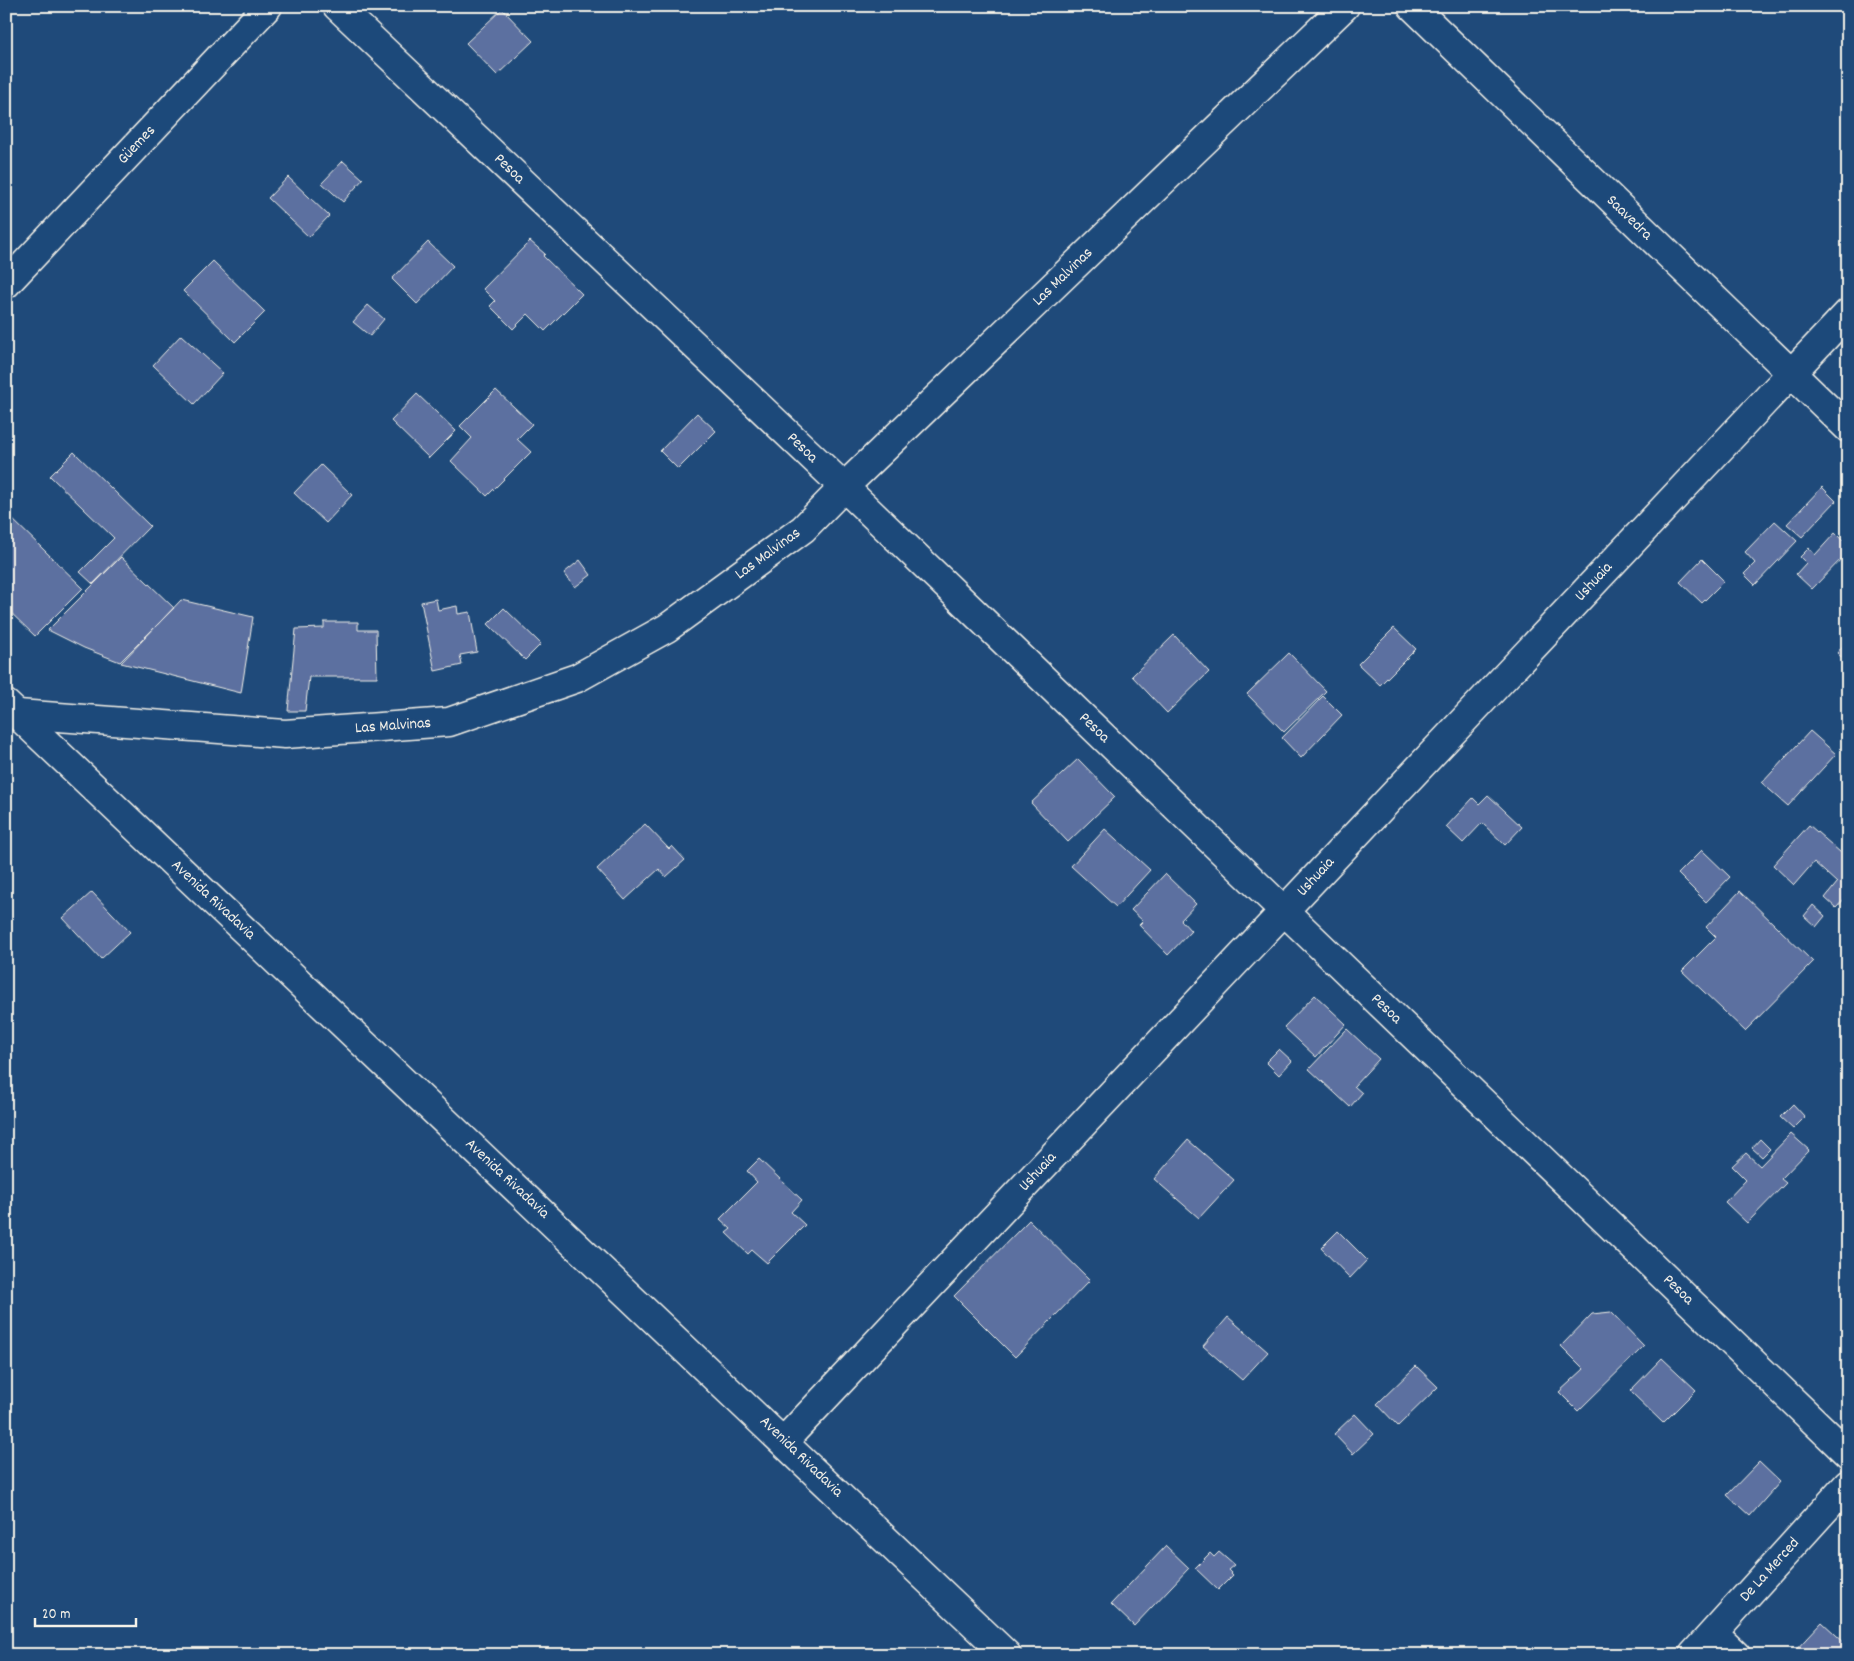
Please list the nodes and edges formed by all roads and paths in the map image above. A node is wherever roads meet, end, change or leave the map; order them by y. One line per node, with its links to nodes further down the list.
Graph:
1 (268, 6): 5 (street, Güemes)
2 (337, 6): 9 (street, Pesoa)
3 (1346, 6): 9 (street, Las Malvinas)
4 (1412, 6): 7 (street, Saavedra)
5 (6, 284)
6 (1848, 313): 7 (street, Ushuaia)
7 (1790, 374): 8 (street, Saavedra); 11 (street, Ushuaia)
8 (1848, 428)
9 (844, 487): 10 (street, Las Malvinas); 11 (street, Pesoa)
10 (12, 709): 12 (street, Avenida Rivadavia)
11 (1284, 911): 12 (street, Ushuaia); 13 (street, Pesoa)
12 (784, 1441): 16 (street, Avenida Rivadavia)
13 (1848, 1454)
14 (1848, 1484): 15 (street, De La Merced)
15 (1713, 1633): 17 (street, De La Merced); 18 (street)
16 (1007, 1655)
17 (1693, 1655)
18 (1736, 1655)

